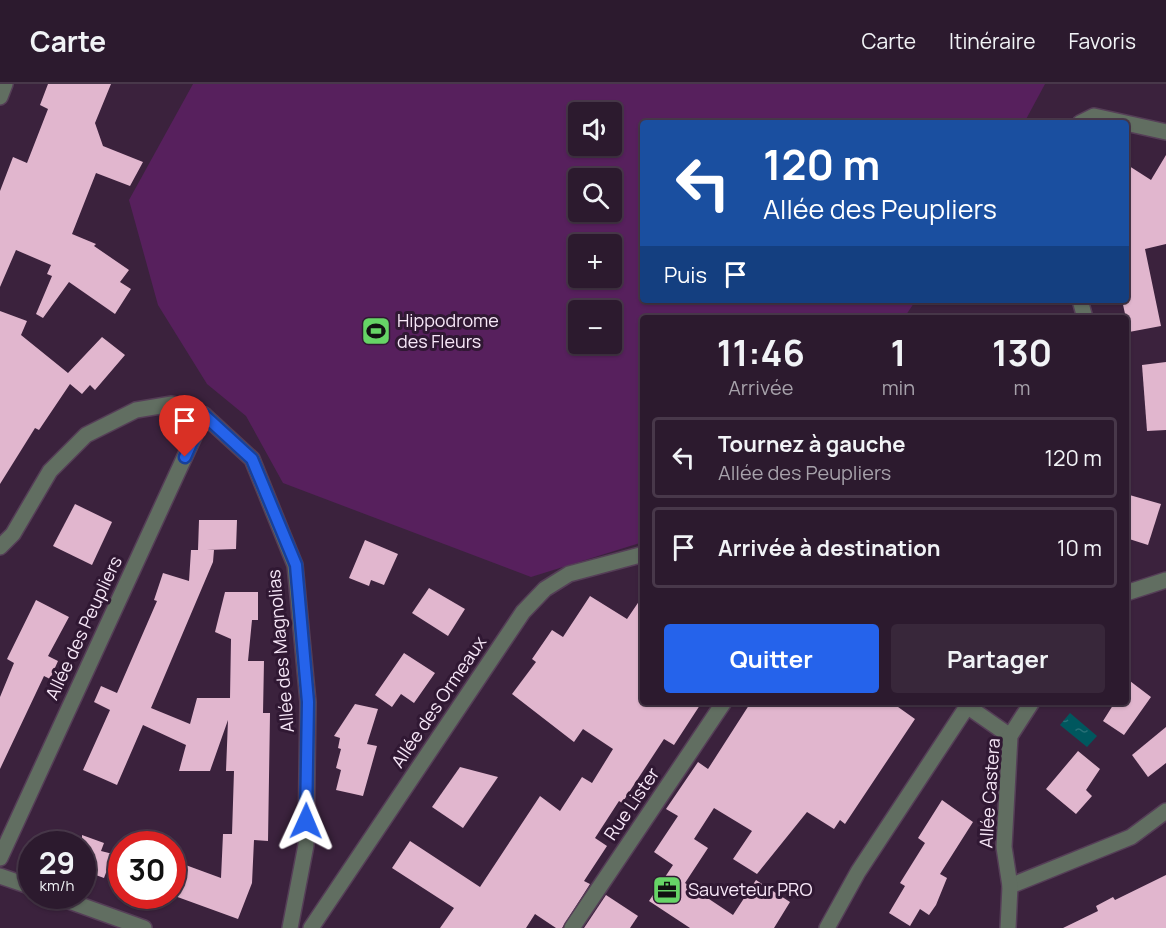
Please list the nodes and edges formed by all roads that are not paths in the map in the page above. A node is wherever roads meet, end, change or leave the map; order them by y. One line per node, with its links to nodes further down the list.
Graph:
1 (5, 84): 2 (street)
2 (0, 97)
3 (1086, 120): 4 (street)
4 (1112, 120)
5 (1129, 124): 6 (street)
6 (1166, 132)
7 (204, 415): 8 (street, Allée des Magnolias); 18 (street, Allée des Peupliers); 24 (street, Allée des Magnolias)
8 (0, 547)
9 (640, 555): 25 (street, Allée des Ormeaux)
10 (1166, 580): 11 (street)
11 (1129, 592)
12 (722, 705): 26 (street, Rue Lister)
13 (967, 705): 27 (street)
14 (969, 705): 16 (street)
15 (1030, 705): 16 (street, Allée Castera)
16 (1010, 736): 21 (street, Allée Castera)
17 (1166, 811): 21 (street)
18 (0, 858)
19 (0, 876): 20 (street)
20 (18, 882)
21 (1011, 886): 28 (street, Allée Castera)
22 (91, 909): 23 (street)
23 (144, 928)
24 (290, 928)
25 (312, 928)
26 (572, 928)
27 (827, 928)
28 (1008, 928)

